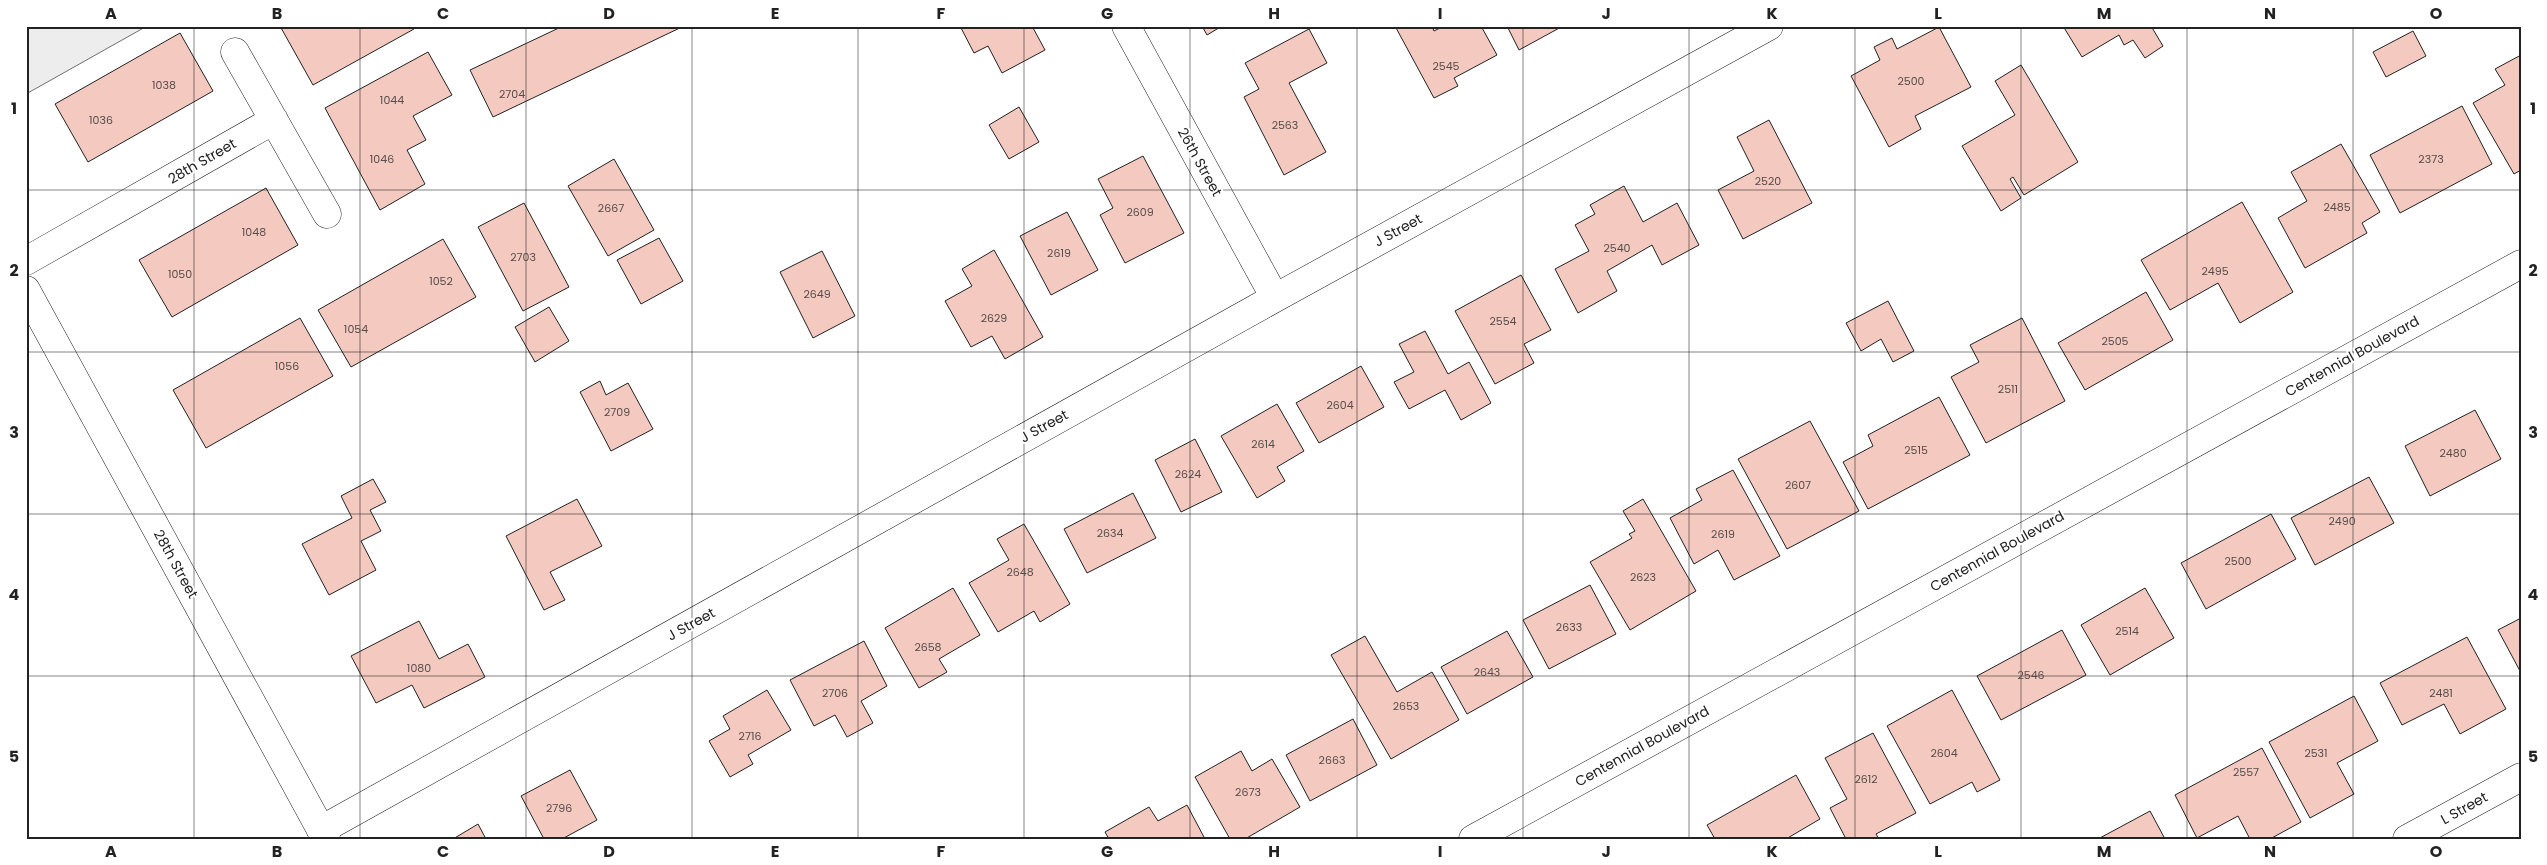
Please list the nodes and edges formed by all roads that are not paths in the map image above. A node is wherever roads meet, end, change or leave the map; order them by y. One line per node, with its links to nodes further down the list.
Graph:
1 (1126, 26): 9 (street, 26th Street)
2 (1769, 26): 9 (street, J Street)
3 (235, 52): 4 (street)
4 (274, 120): 5 (street); 6 (street, 28th Street)
5 (327, 214)
6 (26, 261)
7 (2521, 264): 12 (street, Centennial Boulevard)
8 (26, 290): 11 (street, 28th Street)
9 (1274, 298): 11 (street, J Street)
10 (2521, 777): 13 (street, L Street)
11 (324, 834)
12 (1473, 839)
13 (2407, 839)

